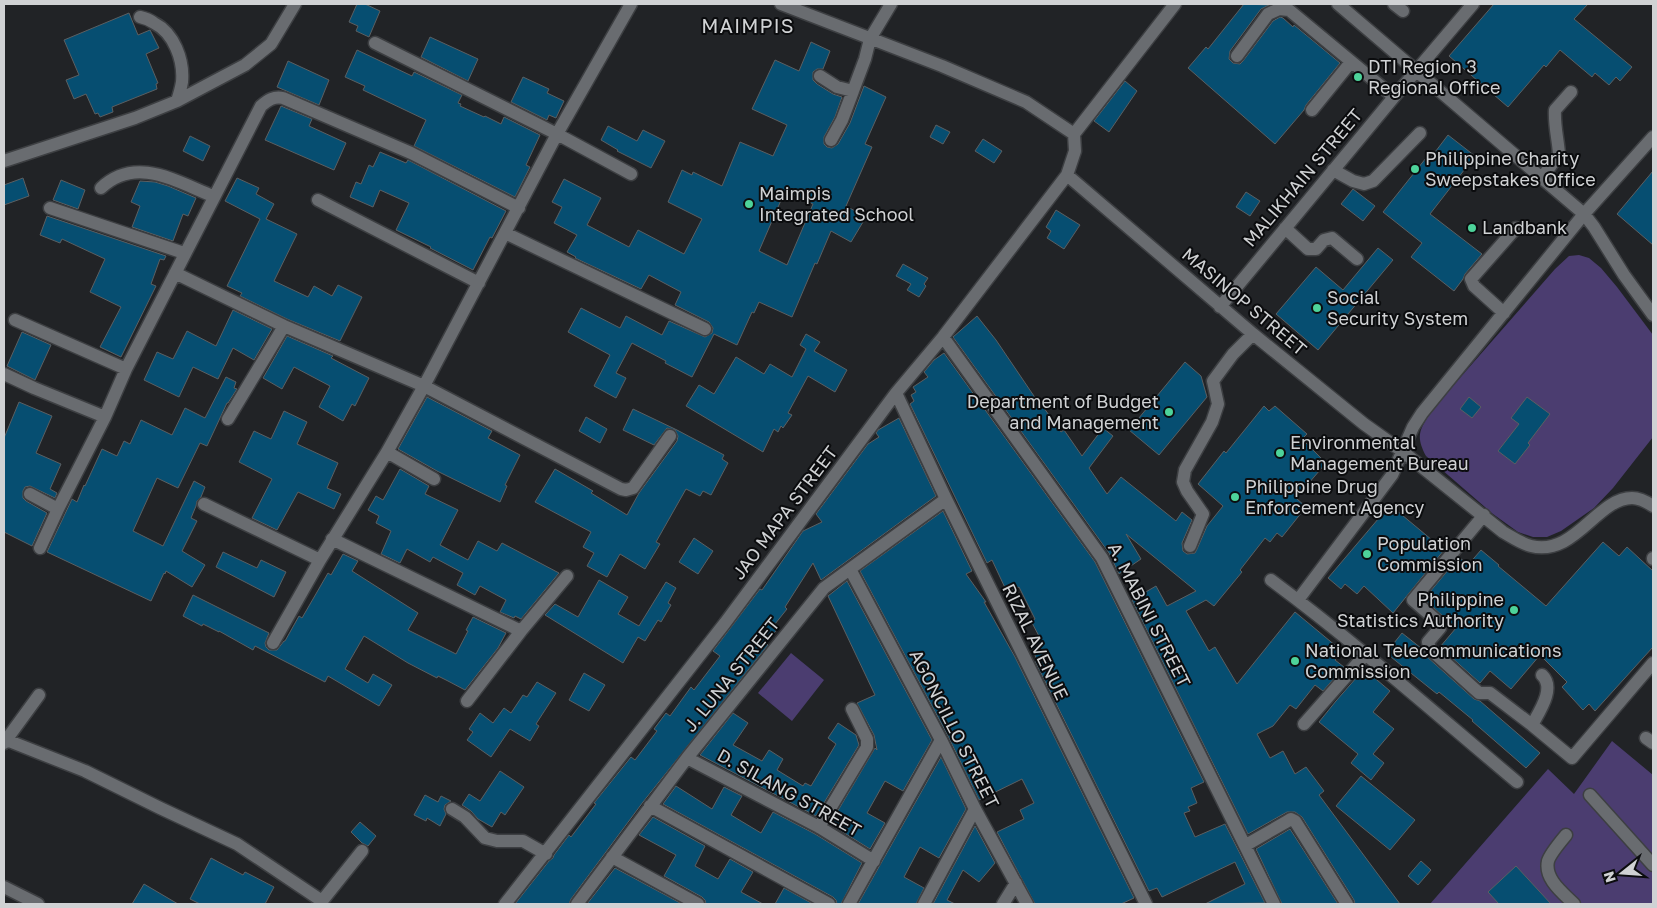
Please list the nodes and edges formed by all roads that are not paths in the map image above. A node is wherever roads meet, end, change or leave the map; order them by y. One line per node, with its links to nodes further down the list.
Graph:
1 (295, 4): 18 (street)
2 (631, 4): 21 (street)
3 (781, 4): 9 (street)
4 (891, 4): 9 (street)
5 (1175, 4): 22 (street)
6 (1338, 4): 13 (street)
7 (1473, 4): 13 (street, MALIKHAIN STREET)
8 (140, 17): 18 (street)
9 (870, 39): 15 (street); 22 (street)
10 (375, 43): 21 (street)
11 (1237, 56): 12 (street)
12 (1351, 62): 17 (street); 19 (street)
13 (1416, 71): 17 (street, MALIKHAIN STREET); 29 (street)
14 (820, 76): 15 (street)
15 (853, 91): 24 (street)
16 (1571, 92): 29 (street)
17 (1394, 97): 26 (street, MALIKHAIN STREET)
18 (177, 101): 25 (street)
19 (1312, 110)
20 (1420, 133): 26 (street)
21 (557, 134): 27 (street); 34 (street)
22 (1074, 134): 28 (street, JAO MAPA STREET)
23 (1653, 137): 35 (street)
24 (830, 140)
25 (4, 161)
26 (1333, 170): 36 (street, MALIKHAIN STREET)
27 (631, 174)
28 (1067, 175): 43 (street, MASINOP STREET); 50 (street, JAO MAPA STREET)
29 (1542, 178): 35 (street)
30 (101, 188): 31 (street)
31 (214, 196): 34 (street); 39 (street)
32 (318, 200): 42 (street)
33 (50, 208): 39 (street)
34 (519, 208): 38 (street)
35 (1584, 214): 44 (street); 45 (street)
36 (1285, 228): 40 (street); 43 (street, MALIKHAIN STREET)
37 (1516, 228): 44 (street)
38 (505, 233): 42 (street); 48 (street)
39 (184, 253): 41 (street)
40 (1356, 259)
41 (174, 273): 47 (street); 51 (street)
42 (479, 283): 53 (street)
43 (1220, 307): 49 (street, MASINOP STREET)
44 (1504, 313): 58 (street)
45 (1653, 315)
46 (15, 320): 51 (street)
47 (284, 326): 53 (street); 56 (street)
48 (705, 329)
49 (1253, 334): 58 (street, MASINOP STREET); 68 (street)
50 (943, 337): 54 (street, JAO MAPA STREET); 95 (street, A. MABINI STREET)
51 (126, 368): 55 (street)
52 (4, 374): 55 (street)
53 (424, 386): 57 (street); 59 (street)
54 (896, 393): 62 (street, RIZAL AVENUE); 97 (street, JAO MAPA STREET)
55 (106, 417): 65 (street)
56 (228, 419)
57 (670, 436)
58 (1402, 451): 66 (street, MASINOP STREET); 74 (street)
59 (387, 452): 60 (street); 67 (street)
60 (434, 478)
61 (30, 494): 65 (street)
62 (946, 499): 71 (street, J. LUNA STREET); 113 (street, RIZAL AVENUE)
63 (204, 504): 70 (street)
64 (1653, 506): 66 (street, MASINOP STREET)
65 (58, 509): 69 (street)
66 (1484, 515): 84 (street)
67 (332, 539): 70 (street); 75 (street)
68 (1190, 546)
69 (40, 548)
70 (320, 560): 76 (street)
71 (850, 570): 85 (street, AGONCILLO STREET); 87 (street, J. LUNA STREET)
72 (567, 576): 75 (street)
73 (1270, 580): 74 (street)
74 (1298, 600): 77 (street)
75 (521, 631): 81 (street)
76 (273, 643)
77 (1366, 655): 83 (street); 88 (street)
78 (1653, 663): 84 (street)
79 (1542, 675): 84 (street)
80 (39, 695): 86 (street)
81 (467, 701)
82 (852, 709): 93 (street)
83 (1304, 724)
84 (1532, 725)
85 (941, 740): 92 (street, AGONCILLO STREET); 99 (street)
86 (4, 741): 103 (street)
87 (687, 758): 90 (street, J. LUNA STREET); 93 (street, D. SILANG STREET)
88 (1518, 782)
89 (1590, 795): 100 (street)
90 (650, 806): 98 (street, J. LUNA STREET); 108 (street)
91 (452, 809): 97 (street)
92 (975, 809): 101 (street, AGONCILLO STREET); 110 (street)
93 (818, 827): 99 (street, D. SILANG STREET)
94 (1566, 834): 116 (street)
95 (1246, 846): 114 (street, A. MABINI STREET); 115 (street)
96 (362, 851): 103 (street)
97 (546, 854): 105 (street, JAO MAPA STREET)
98 (612, 857): 106 (street, J. LUNA STREET); 107 (street)
99 (874, 861): 109 (street)
100 (1653, 865)
101 (1016, 883): 111 (street); 112 (street, AGONCILLO STREET)
102 (4, 887): 104 (street)
103 (322, 903)
104 (38, 904)
105 (505, 904)
106 (577, 904)
107 (698, 904)
108 (829, 904)
109 (849, 904)
110 (924, 904)
111 (1003, 904)
112 (1027, 904)
113 (1146, 904)
114 (1274, 904)
115 (1347, 904)
116 (1574, 904)

